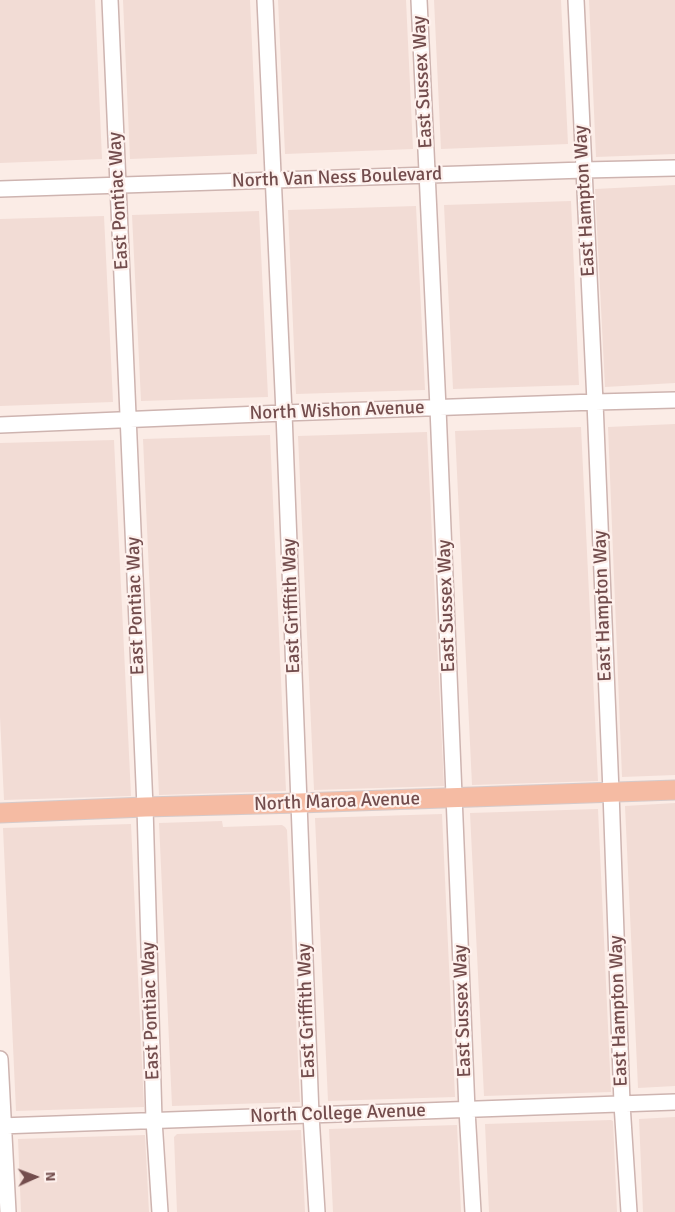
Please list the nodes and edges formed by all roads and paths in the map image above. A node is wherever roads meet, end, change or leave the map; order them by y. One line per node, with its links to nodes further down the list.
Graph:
1 (110, 0): 9 (street, East Pontiac Way)
2 (264, 0): 8 (street, East Griffith Way)
3 (419, 0): 7 (street, East Sussex Way)
4 (576, 0): 6 (street, East Hampton Way)
5 (675, 168): 6 (street, North Van Ness Boulevard)
6 (584, 170): 7 (street, North Van Ness Boulevard); 12 (street, East Hampton Way)
7 (428, 176): 8 (street, North Van Ness Boulevard); 13 (street, East Sussex Way)
8 (273, 180): 9 (street, North Van Ness Boulevard); 14 (street, East Griffith Way)
9 (118, 186): 10 (street, North Van Ness Boulevard); 15 (street, East Pontiac Way)
10 (0, 190)
11 (675, 400): 12 (street, North Wishon Avenue)
12 (595, 402): 13 (street, North Wishon Avenue); 18 (street, East Hampton Way)
13 (438, 408): 14 (street, North Wishon Avenue); 19 (street, East Sussex Way)
14 (284, 413): 15 (street, North Wishon Avenue); 20 (street, East Griffith Way)
15 (128, 419): 16 (street, North Wishon Avenue); 21 (street, East Pontiac Way)
16 (0, 425)
17 (675, 790): 18 (main road, North Maroa Avenue)
18 (611, 792): 19 (main road, North Maroa Avenue); 25 (street, East Hampton Way)
19 (455, 798): 20 (main road, North Maroa Avenue); 26 (street, East Sussex Way)
20 (299, 803): 21 (main road, North Maroa Avenue); 27 (street, East Griffith Way)
21 (145, 807): 22 (main road, North Maroa Avenue); 28 (street, East Pontiac Way)
22 (0, 813)
23 (0, 1059): 29 (street)
24 (675, 1102): 25 (street, North College Avenue)
25 (622, 1104): 26 (street, North College Avenue); 34 (street, East Hampton Way)
26 (466, 1110): 27 (street, North College Avenue); 33 (street, East Sussex Way)
27 (311, 1115): 28 (street, North College Avenue); 32 (street, East Griffith Way)
28 (154, 1120): 29 (street, North College Avenue); 31 (street, East Pontiac Way)
29 (1, 1126): 30 (street)
30 (8, 1212)
31 (160, 1212)
32 (317, 1212)
33 (473, 1212)
34 (629, 1212)

